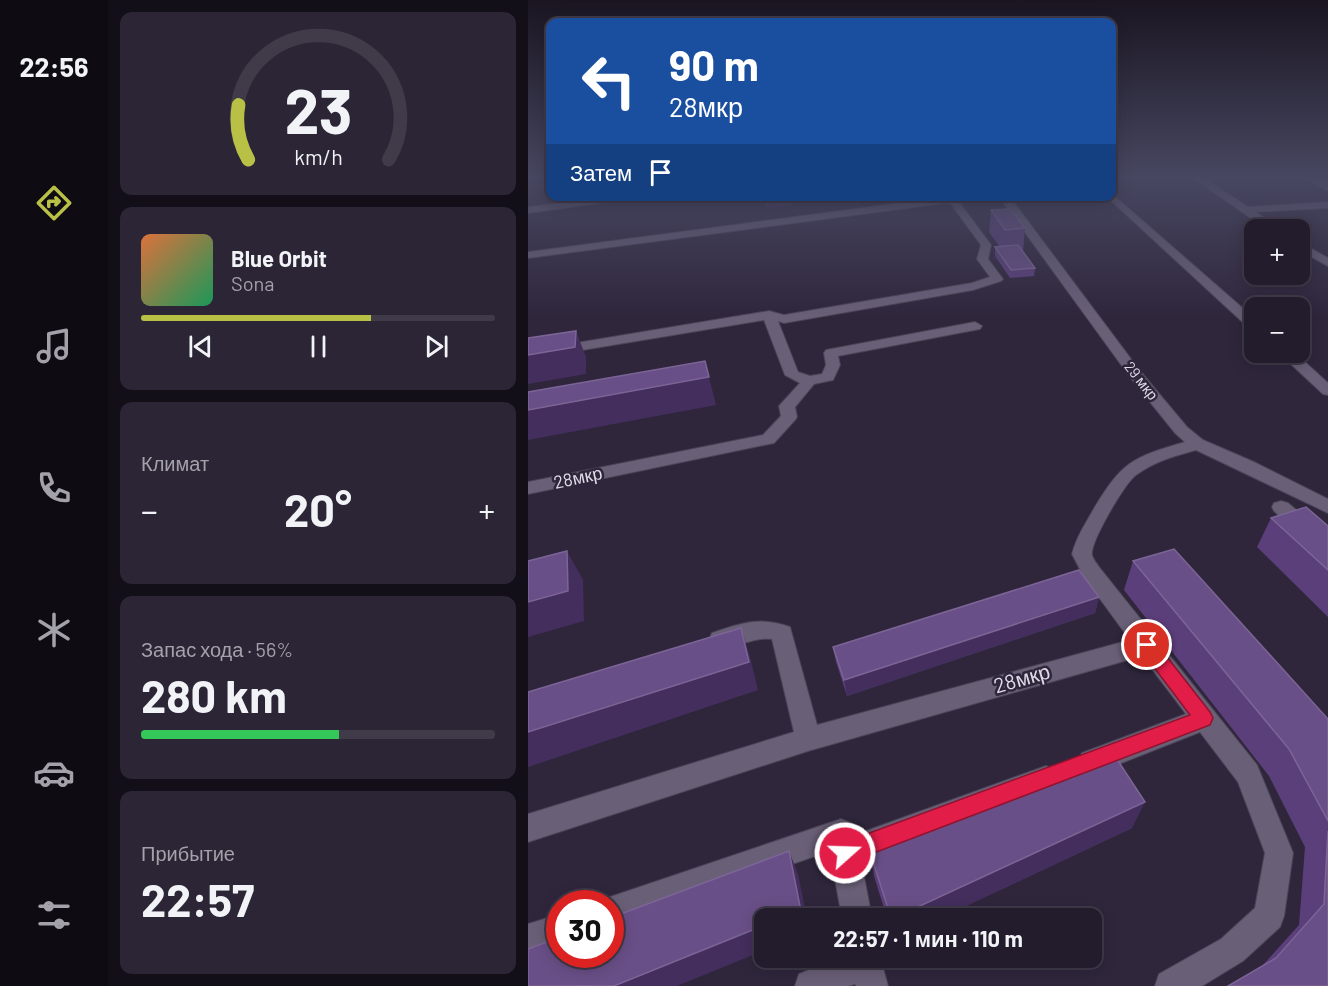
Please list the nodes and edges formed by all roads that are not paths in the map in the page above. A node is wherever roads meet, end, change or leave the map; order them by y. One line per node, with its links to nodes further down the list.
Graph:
1 (748, 224): 6 (street)
2 (970, 224): 8 (street)
3 (1025, 224): 15 (street, 29 мкр)
4 (1141, 224): 9 (street)
5 (1310, 252): 7 (street)
6 (528, 255)
7 (1328, 263)
8 (768, 315): 11 (street); 13 (street)
9 (1244, 316)
10 (975, 326): 13 (street, 28мкр)
11 (528, 355)
12 (1297, 363): 14 (street)
13 (809, 381): 16 (street, 28мкр)
14 (1328, 391)
15 (1197, 444): 18 (street, 29 мкр); 20 (street)
16 (528, 488)
17 (1281, 507): 19 (street)
18 (1328, 507)
19 (1328, 548)
20 (1147, 645): 22 (street); 23 (street, 28мкр)
21 (693, 648): 23 (street)
22 (1204, 718): 25 (street); 32 (street)
23 (808, 739): 24 (street, 28мкр)
24 (528, 828)
25 (845, 853): 26 (street); 27 (street)
26 (624, 907)
27 (855, 908)
28 (546, 934): 29 (street)
29 (528, 940)
30 (867, 969): 31 (street)
31 (811, 986)
32 (1172, 986)

